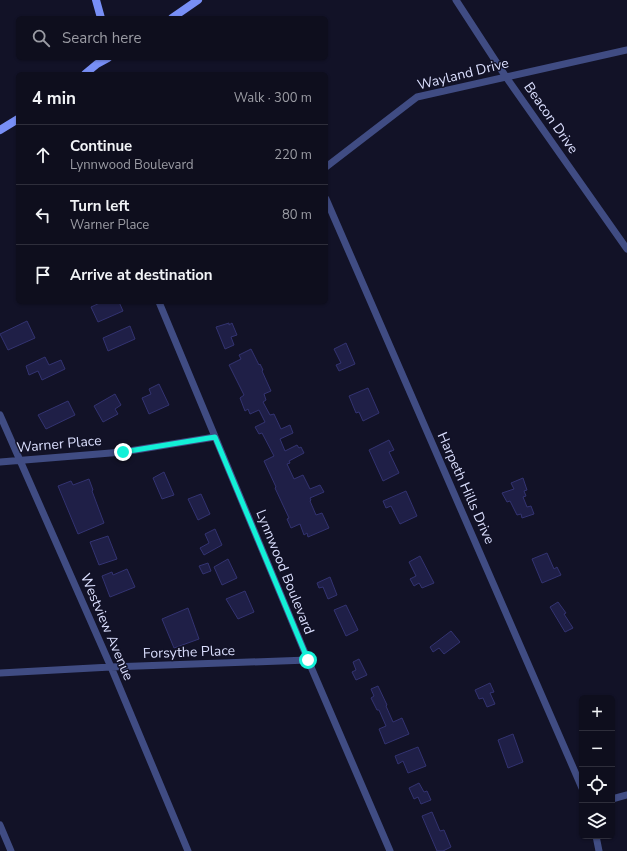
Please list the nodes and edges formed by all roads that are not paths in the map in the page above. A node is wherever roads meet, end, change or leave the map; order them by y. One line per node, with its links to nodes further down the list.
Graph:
1 (96, 0): 4 (main road)
2 (198, 0): 5 (main road)
3 (456, 0): 9 (street, Beacon Drive)
4 (100, 16)
5 (175, 16)
6 (627, 50): 9 (street, Wayland Drive)
7 (98, 61): 8 (main road)
8 (87, 72)
9 (506, 77): 12 (street, Wayland Drive); 14 (street, Beacon Drive)
10 (16, 120): 11 (main road)
11 (0, 130)
12 (328, 165)
13 (328, 204): 23 (street, Harpeth Hills Drive)
14 (627, 249)
15 (160, 304): 17 (street, Lynnwood Boulevard)
16 (0, 415): 18 (street, Westview Avenue)
17 (215, 437): 18 (street, Warner Place); 20 (street, Lynnwood Boulevard)
18 (20, 461): 19 (street, Warner Place); 21 (street, Westview Avenue)
19 (0, 462)
20 (308, 660): 21 (street, Forsythe Place); 31 (street, Lynnwood Boulevard)
21 (111, 668): 22 (street, Forsythe Place); 30 (street, Westview Avenue)
22 (0, 673)
23 (579, 781)
24 (627, 796): 25 (street)
25 (615, 798)
26 (0, 825): 28 (street)
27 (596, 839): 32 (street)
28 (4, 842): 29 (street)
29 (12, 851)
30 (188, 851)
31 (390, 851)
32 (598, 851)

